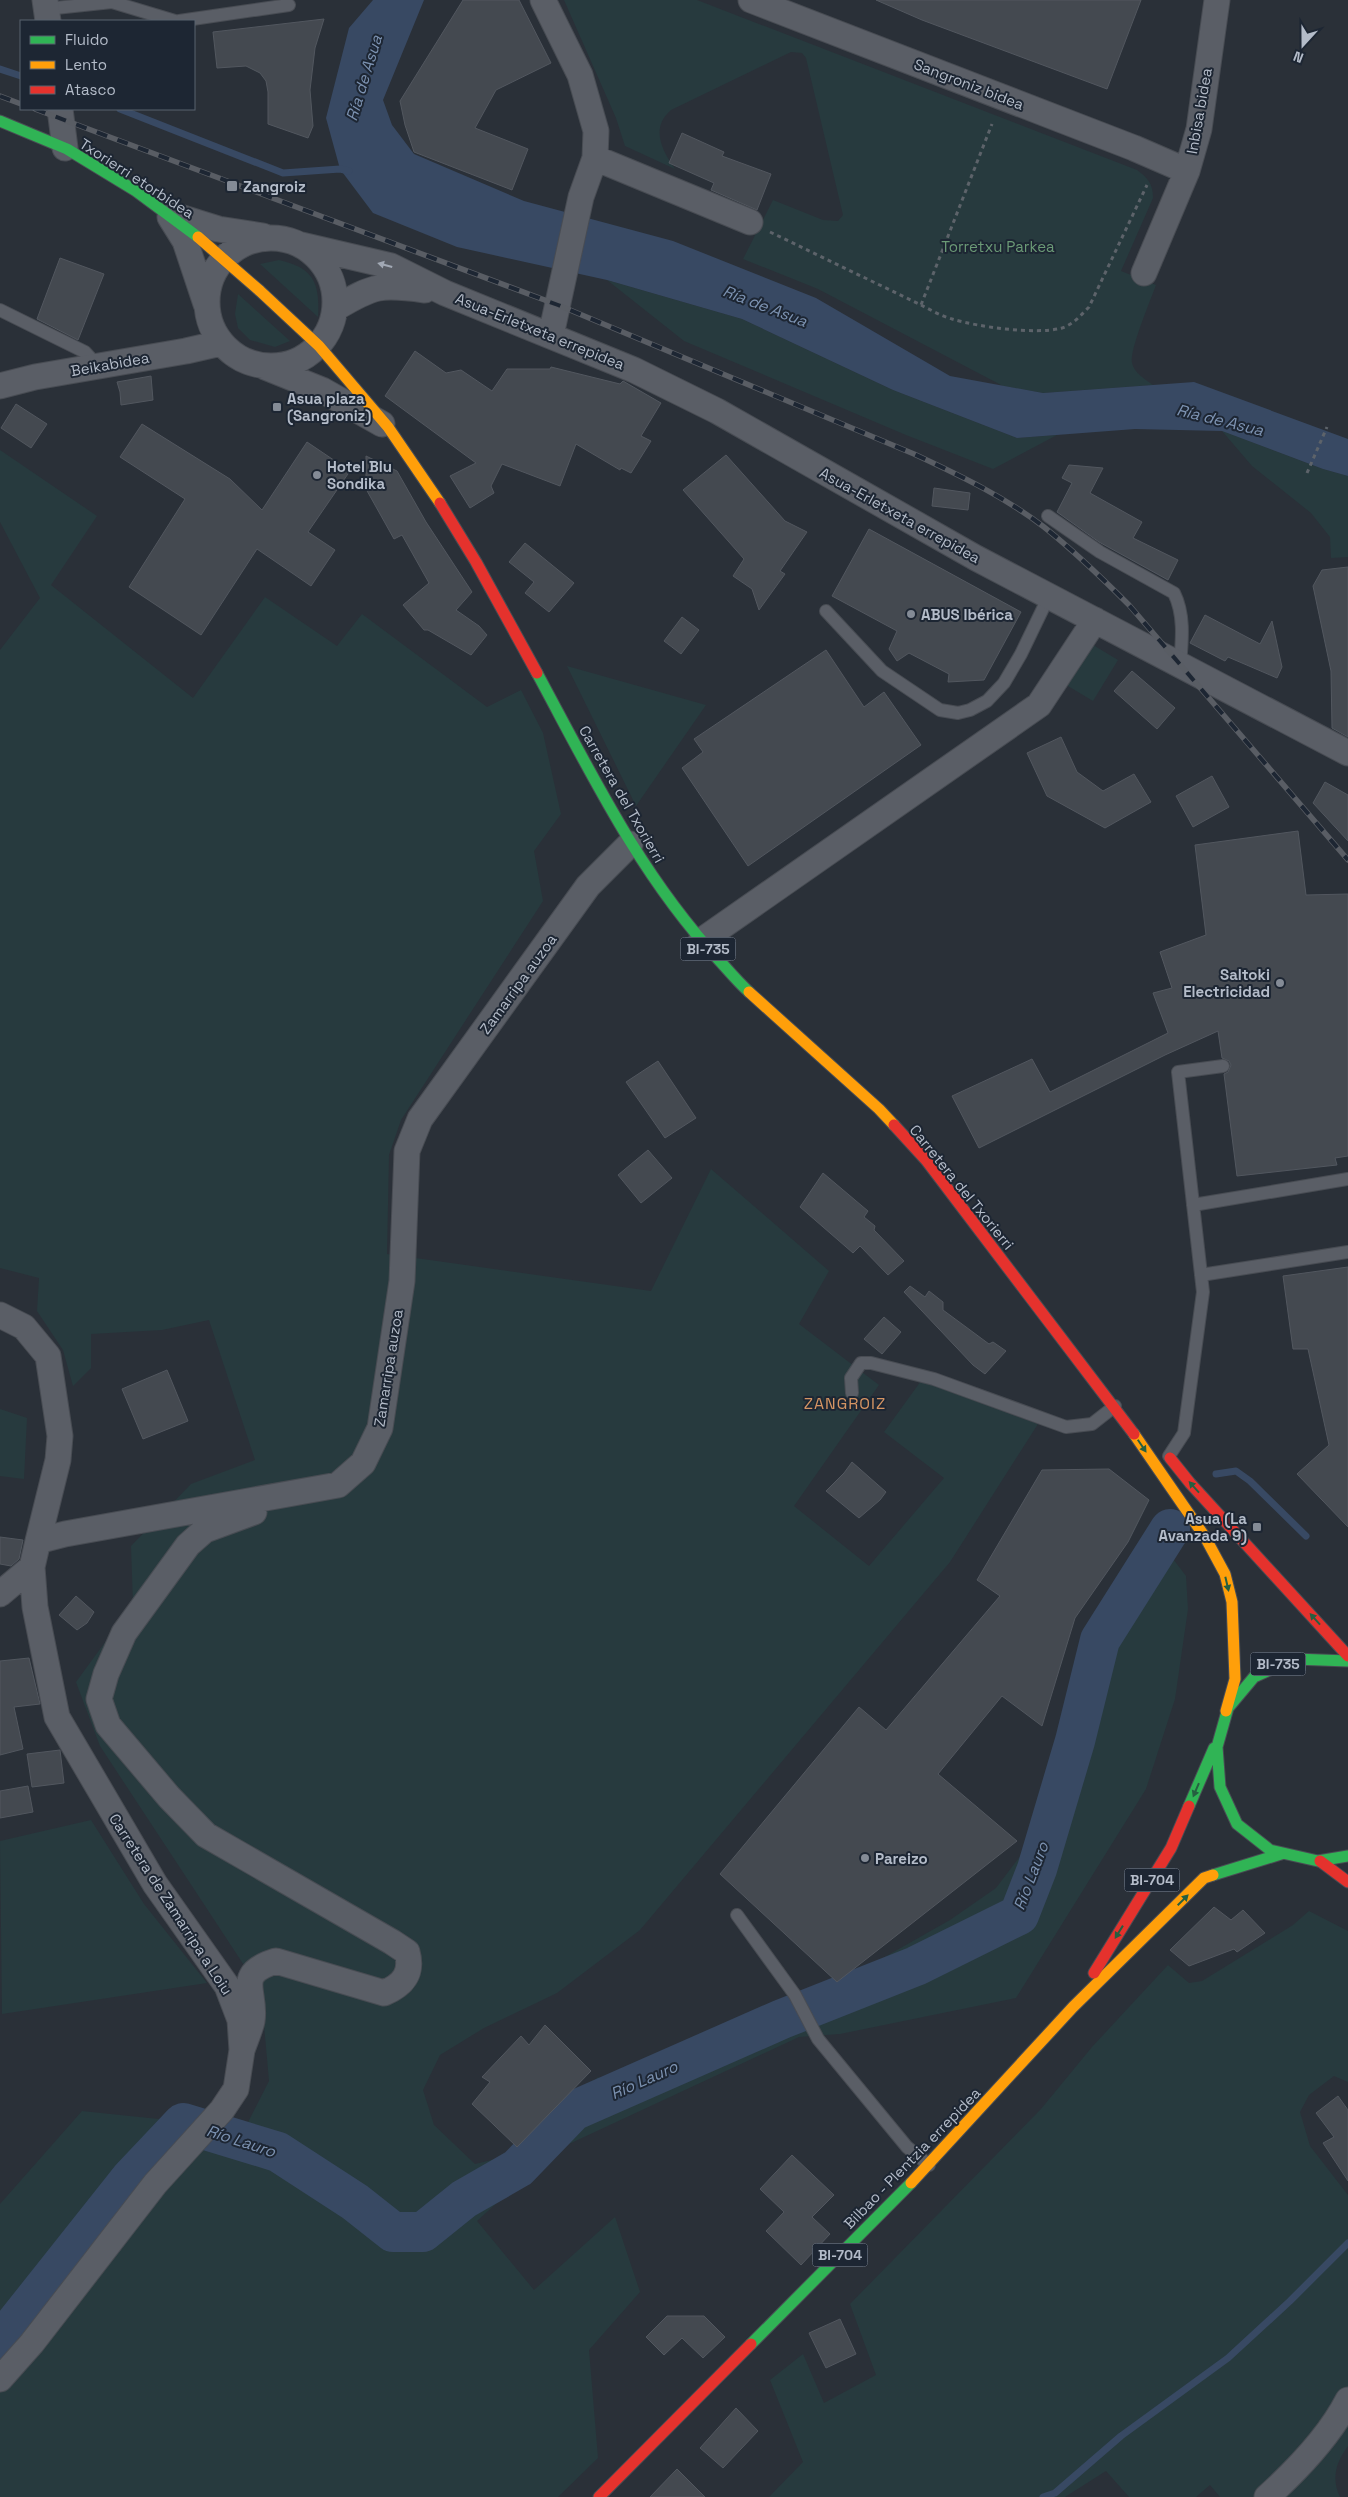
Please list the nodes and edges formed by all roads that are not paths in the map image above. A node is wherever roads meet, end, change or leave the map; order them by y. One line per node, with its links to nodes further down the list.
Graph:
1 (543, 0): 11 (street)
2 (751, 0): 12 (street, Sangroniz bidea)
3 (1217, 0): 12 (street, Inbisa bidea)
4 (288, 5): 7 (lane)
5 (46, 10): 6 (lane)
6 (174, 20)
7 (184, 20)
8 (60, 110): 10 (street)
9 (0, 121): 10 (main road, Txorierri etorbidea)
10 (65, 148): 13 (main road, Txorierri etorbidea)
11 (595, 158): 14 (street); 23 (street)
12 (1187, 171): 18 (street, Inbisa bidea)
13 (168, 213): 15 (street); 17 (main road, Txorierri etorbidea); 21 (street)
14 (750, 222)
15 (275, 238): 16 (street); 17 (street)
16 (302, 245): 19 (street, one-way to 16); 20 (street)
17 (224, 258): 21 (street); 25 (main road, Carretera del Txorierri)
18 (1144, 273)
19 (445, 293): 20 (street); 23 (street, Asua-Erletxeta errepidea)
20 (336, 308): 25 (street)
21 (207, 309): 24 (street)
22 (0, 310): 27 (lane)
23 (551, 334): 31 (street, Asua-Erletxeta errepidea)
24 (221, 342): 26 (street); 27 (street, Beikabidea)
25 (319, 346): 26 (street); 29 (main road, Carretera del Txorierri / BI-735)
26 (263, 366): 29 (street)
27 (99, 367): 28 (street, Beikabidea)
28 (0, 386)
29 (388, 428): 36 (main road, Carretera del Txorierri / BI-735)
30 (1048, 516): 34 (lane)
31 (1049, 596): 32 (lane); 33 (street, Asua-Erletxeta errepidea)
32 (826, 611)
33 (1095, 620): 34 (street, Asua-Erletxeta errepidea); 37 (street)
34 (1180, 665): 35 (street, Asua-Erletxeta errepidea)
35 (1348, 753)
36 (630, 844): 37 (main road, Carretera del Txorierri / BI-735); 48 (street, Zamarripa auzoa)
37 (701, 941): 45 (main road, Carretera del Txorierri / BI-735)
38 (1223, 1066): 40 (lane)
39 (1348, 1179): 40 (lane)
40 (1193, 1205): 42 (lane)
41 (1348, 1252): 42 (lane)
42 (1201, 1275): 47 (lane)
43 (0, 1315): 49 (street)
44 (852, 1392): 45 (lane)
45 (1115, 1406): 46 (main road, BI-735); 54 (main road, BI-735, one-way to 54)
46 (1149, 1435)
47 (1166, 1453): 52 (main road, one-way to 47)
48 (300, 1492): 49 (street, Zamarripa auzoa); 62 (street)
49 (38, 1541): 50 (street, Carretera de Zamarripa a Loiu)
50 (32, 1567): 51 (street); 62 (street, Carretera de Zamarripa a Loiu)
51 (0, 1594)
52 (1348, 1656)
53 (1348, 1661): 54 (main road, BI-735)
54 (1226, 1711): 55 (main road, BI-735)
55 (1215, 1745): 56 (main road, BI-735); 61 (main road, BI-704, one-way to 61)
56 (1281, 1854): 58 (main road, BI-735); 61 (main road, BI-704, one-way to 56)
57 (1348, 1856): 58 (main road, BI-735)
58 (1320, 1861): 59 (main road, BI-735)
59 (1348, 1882)
60 (738, 1915): 63 (lane)
61 (1073, 2007): 63 (main road, Bilbao - Plentzia errepidea / BI-704)
62 (242, 2050): 64 (street, Carretera de Zamarripa a Loiu)
63 (929, 2165): 66 (main road, Bilbao - Plentzia errepidea / BI-704)
64 (0, 2379)
65 (1348, 2400): 67 (street)
66 (599, 2497)
67 (1267, 2497)

